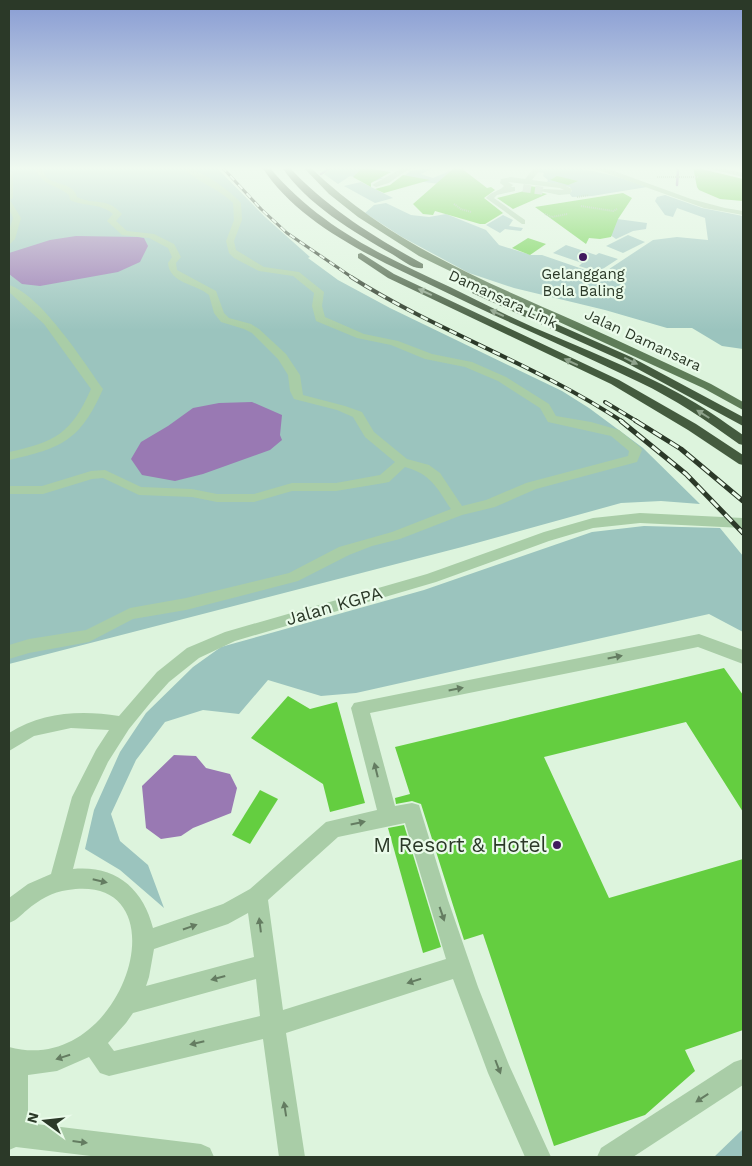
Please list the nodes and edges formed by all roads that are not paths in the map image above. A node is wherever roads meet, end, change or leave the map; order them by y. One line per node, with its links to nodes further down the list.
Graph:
1 (14, 221): 8 (street)
2 (111, 221): 17 (street)
3 (237, 221): 19 (street)
4 (321, 221): 7 (highway, Damansara Link)
5 (348, 221): 13 (highway, Damansara Link, one-way to 13)
6 (371, 221): 10 (main road, Jalan Damansara)
7 (340, 236): 14 (highway, Damansara Link, one-way to 7); 16 (highway, one-way to 7)
8 (9, 242)
9 (9, 288): 15 (street)
10 (580, 327): 11 (main road); 12 (main road, Jalan Damansara)
11 (743, 401)
12 (743, 407)
13 (743, 422)
14 (743, 441)
15 (9, 456)
16 (743, 460)
17 (403, 462): 18 (street); 19 (street)
18 (9, 490)
19 (459, 511): 21 (street)
20 (743, 523): 23 (street, Jalan KGPA)
21 (9, 652)
22 (743, 657): 25 (street, one-way to 22)
23 (123, 724): 24 (street); 26 (street, Jalan KGPA)
24 (9, 743)
25 (388, 817): 27 (street, one-way to 25); 31 (street, one-way to 31)
26 (59, 881): 28 (street); 29 (street, one-way to 29)
27 (257, 896): 29 (street, one-way to 27); 30 (street, one-way to 27)
28 (9, 912)
29 (144, 942): 32 (street)
30 (265, 965): 32 (street, one-way to 32); 33 (street)
31 (460, 966): 33 (street, one-way to 33); 40 (street, one-way to 40)
32 (126, 1002): 34 (street)
33 (273, 1025): 34 (street, one-way to 34); 39 (street, one-way to 33)
34 (92, 1041): 35 (street, one-way to 35)
35 (12, 1060): 37 (street)
36 (743, 1072): 41 (street, one-way to 41)
37 (12, 1136): 38 (street, one-way to 38)
38 (201, 1157)
39 (292, 1157)
40 (538, 1157)
41 (610, 1157)

